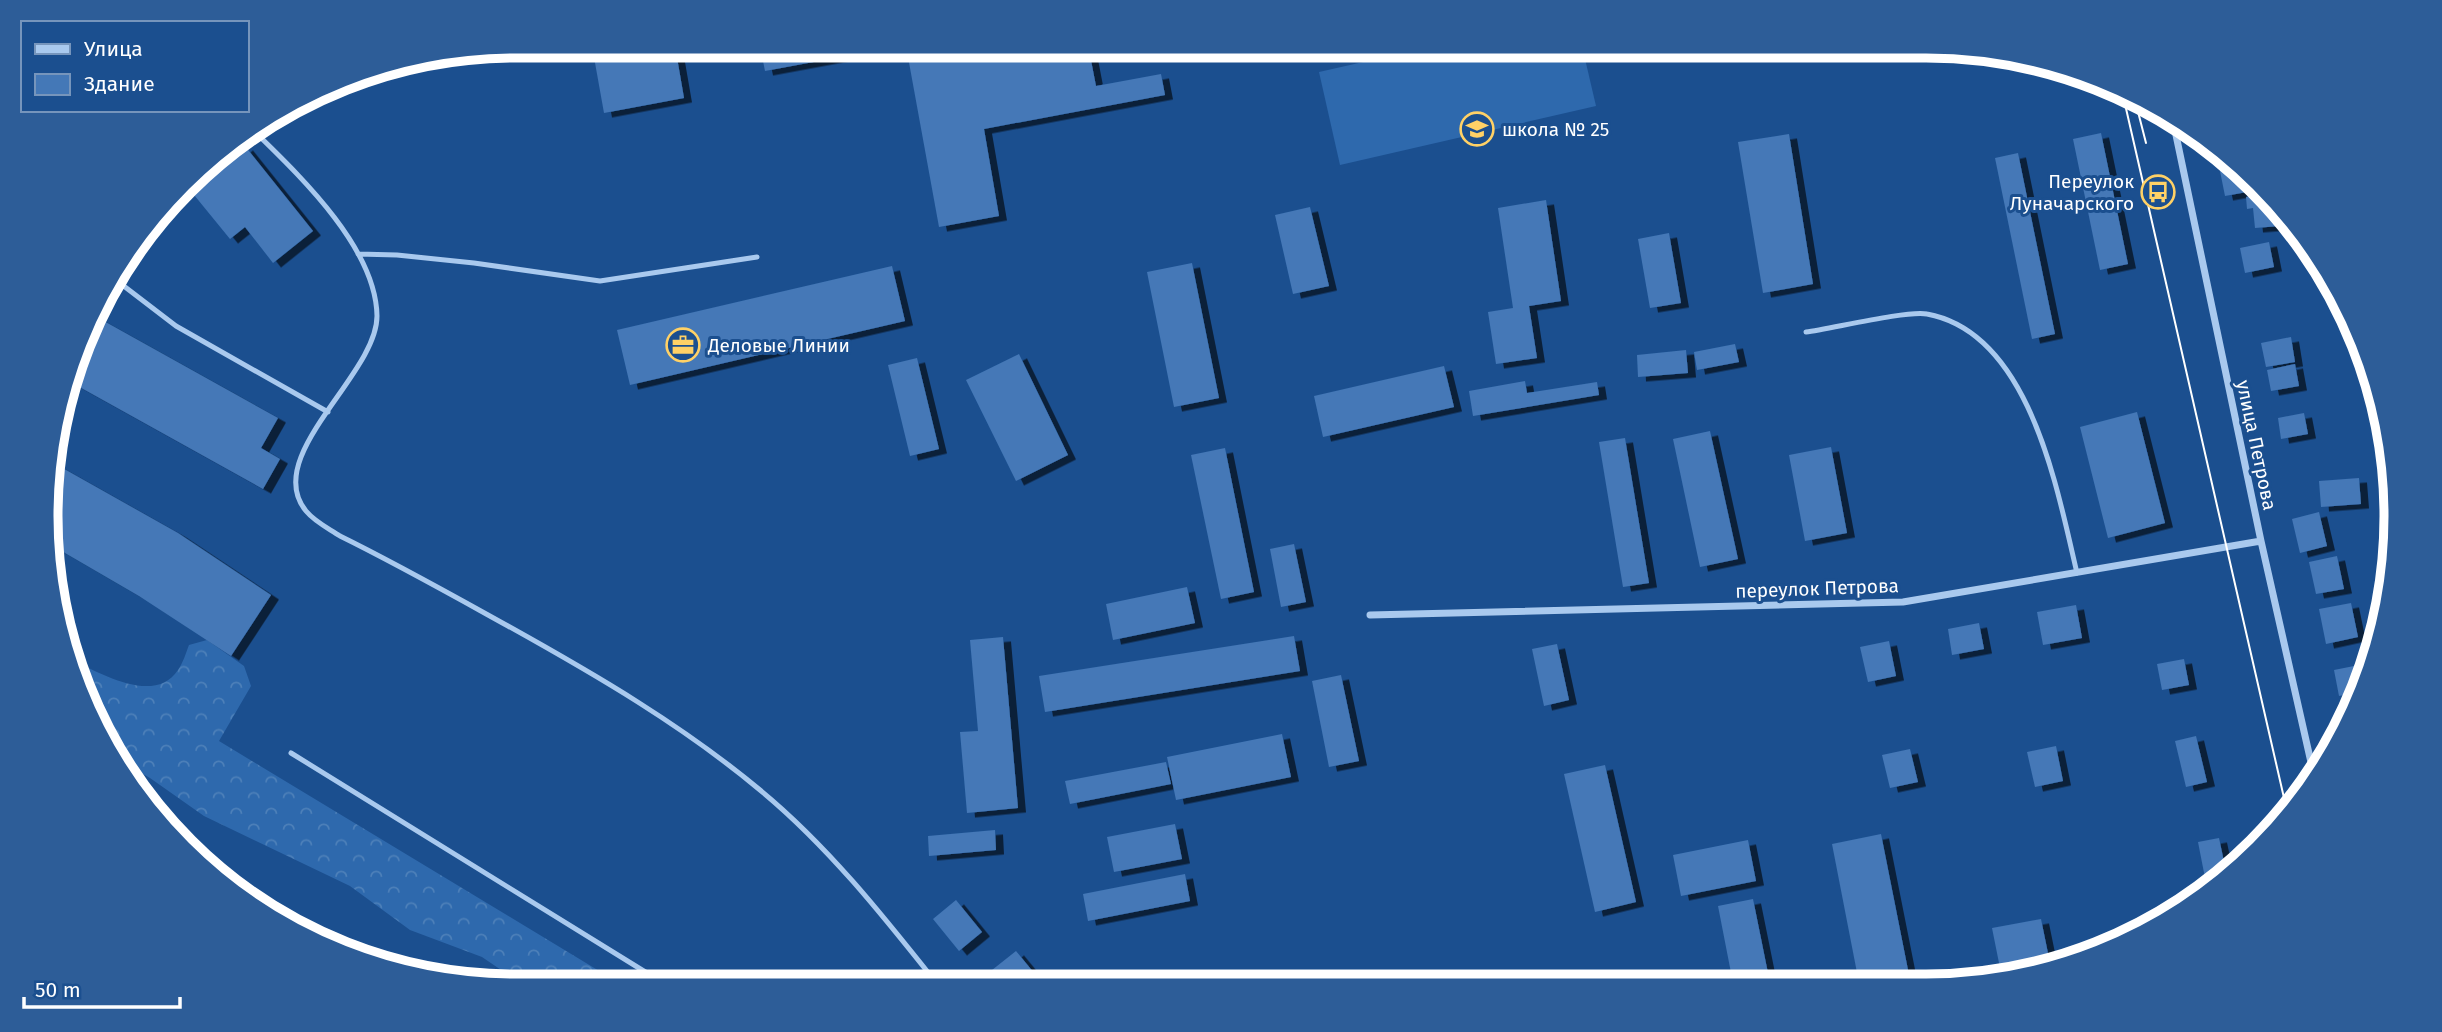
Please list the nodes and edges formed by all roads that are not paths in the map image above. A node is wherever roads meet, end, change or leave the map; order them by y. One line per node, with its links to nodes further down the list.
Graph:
1 (2175, 131): 8 (street, улица Петрова)
2 (259, 136): 3 (lane)
3 (358, 254): 4 (lane); 7 (lane)
4 (757, 257)
5 (121, 284): 7 (lane)
6 (1806, 332): 9 (lane)
7 (328, 412): 14 (lane)
8 (2261, 541): 9 (street, переулок Петрова); 12 (street, улица Петрова)
9 (2077, 573): 10 (street, переулок Петрова)
10 (1370, 615)
11 (291, 753): 13 (lane)
12 (2311, 764)
13 (649, 974)
14 (929, 974)

